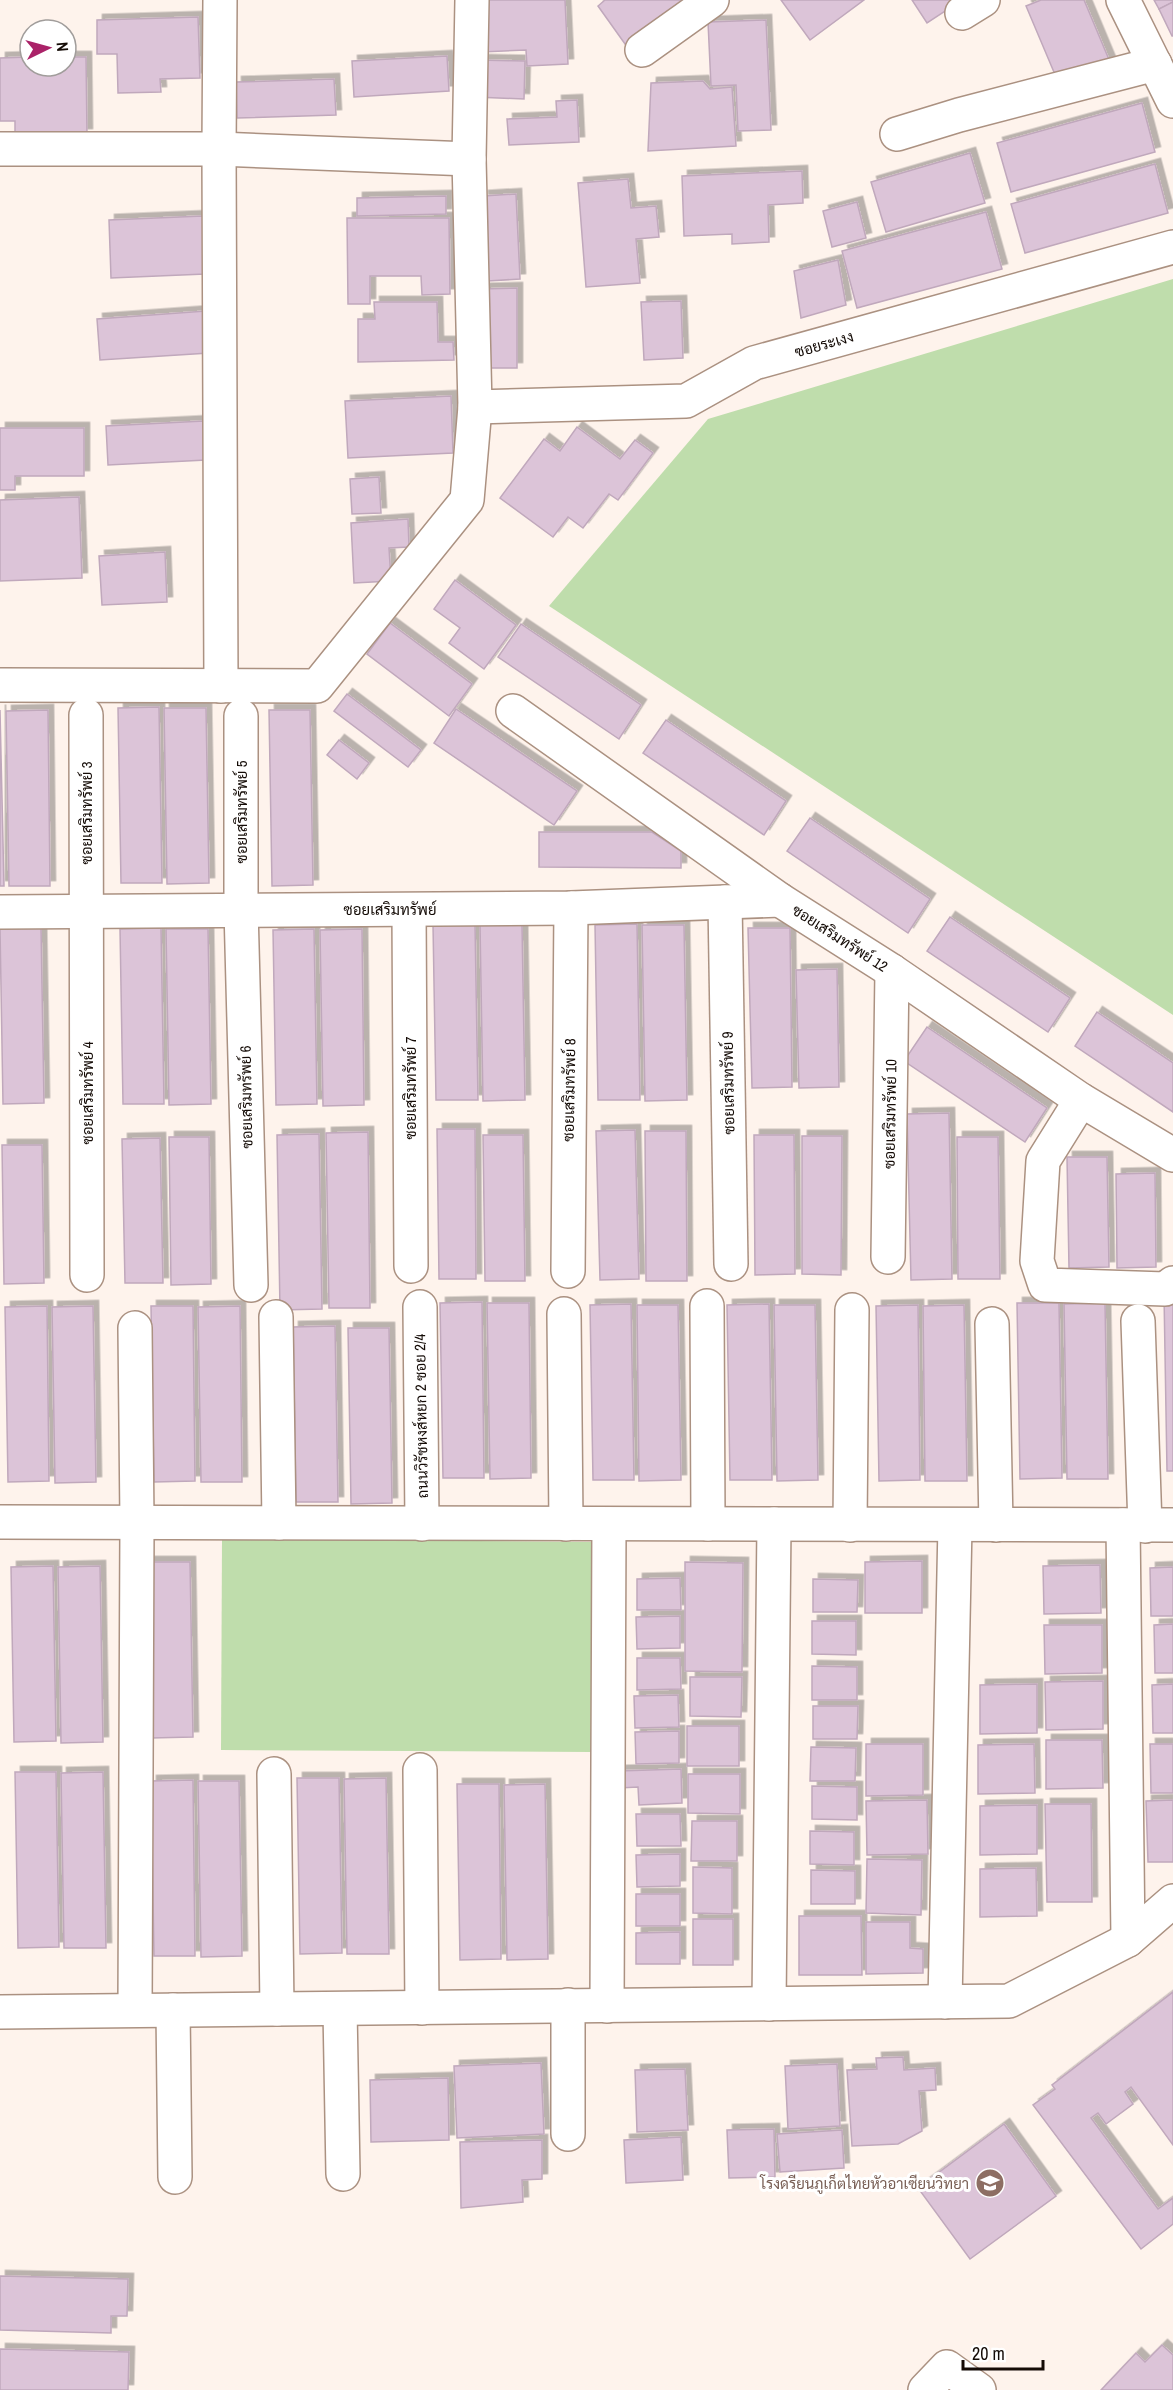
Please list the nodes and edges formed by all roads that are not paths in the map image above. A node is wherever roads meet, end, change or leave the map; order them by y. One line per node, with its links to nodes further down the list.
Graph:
1 (220, 0): 10 (street)
2 (472, 0): 11 (street)
3 (712, 0): 5 (street)
4 (1123, 0): 6 (street)
5 (642, 50)
6 (1155, 64): 7 (street); 8 (street)
7 (1173, 101)
8 (897, 134)
9 (0, 149): 10 (street)
10 (219, 149): 11 (street); 15 (street)
11 (469, 159): 13 (street)
12 (1173, 247): 13 (street, ซอยระเงง)
13 (475, 407): 15 (street)
14 (0, 685): 15 (street)
15 (221, 686)
16 (513, 711): 19 (street, ซอยเสริมทรัพย์ 12)
17 (86, 715): 24 (street, ซอยเสริมทรัพย์ 3)
18 (241, 716): 22 (street, ซอยเสริมทรัพย์ 5)
19 (780, 900): 20 (street, ซอยเสริมทรัพย์); 26 (street, ซอยเสริมทรัพย์ 12)
20 (725, 902): 21 (street, ซอยเสริมทรัพย์); 30 (street, ซอยเสริมทรัพย์ 9)
21 (571, 908): 23 (street, ซอยเสริมทรัพย์); 32 (street, ซอยเสริมทรัพย์ 8)
22 (241, 909): 23 (street, ซอยเสริมทรัพย์); 24 (street, ซอยเสริมทรัพย์); 35 (street, ซอยเสริมทรัพย์ 6)
23 (409, 910): 31 (street, ซอยเสริมทรัพย์ 7)
24 (86, 911): 25 (street, ซอยเสริมทรัพย์); 33 (street, ซอยเสริมทรัพย์ 4)
25 (0, 912)
26 (892, 972): 27 (street, ซอยเสริมทรัพย์ 12); 29 (street, ซอยเสริมทรัพย์ 10)
27 (1081, 1101): 28 (street, ซอยเสริมทรัพย์ 12); 34 (street)
28 (1173, 1155)
29 (888, 1257)
30 (731, 1264)
31 (411, 1266)
32 (568, 1271)
33 (87, 1275)
34 (1173, 1283)
35 (251, 1285)
36 (707, 1306): 50 (street)
37 (420, 1307): 47 (street, ถนนวิรัชหงส์หยก 2 ซอย 2/4)
38 (852, 1310): 52 (street)
39 (564, 1314): 48 (street)
40 (276, 1317): 46 (street)
41 (1138, 1321): 55 (street)
42 (992, 1324): 54 (street)
43 (135, 1328): 44 (street)
44 (137, 1521): 45 (street); 46 (street); 67 (street)
45 (0, 1522)
46 (279, 1523): 47 (street)
47 (422, 1524): 48 (street)
48 (566, 1524): 49 (street)
49 (609, 1524): 50 (street); 63 (street)
50 (708, 1524): 51 (street)
51 (774, 1524): 52 (street); 61 (street)
52 (850, 1525): 53 (street)
53 (955, 1525): 54 (street); 60 (street)
54 (996, 1525): 55 (street)
55 (1147, 1526): 59 (street)
56 (420, 1770): 65 (street)
57 (274, 1774): 66 (street)
58 (1173, 1901): 59 (street)
59 (1128, 1940): 60 (street)
60 (945, 2002): 61 (street)
61 (769, 2004): 63 (street)
62 (568, 2005): 63 (street); 65 (street); 70 (street)
63 (607, 2006)
64 (340, 2008): 65 (street); 66 (street); 71 (street)
65 (422, 2008)
66 (277, 2009): 68 (street)
67 (135, 2010): 68 (street); 69 (street)
68 (173, 2010): 72 (street)
69 (0, 2012)
70 (568, 2134)
71 (343, 2174)
72 (175, 2177)
73 (970, 2387): 74 (street)
74 (926, 2390)

